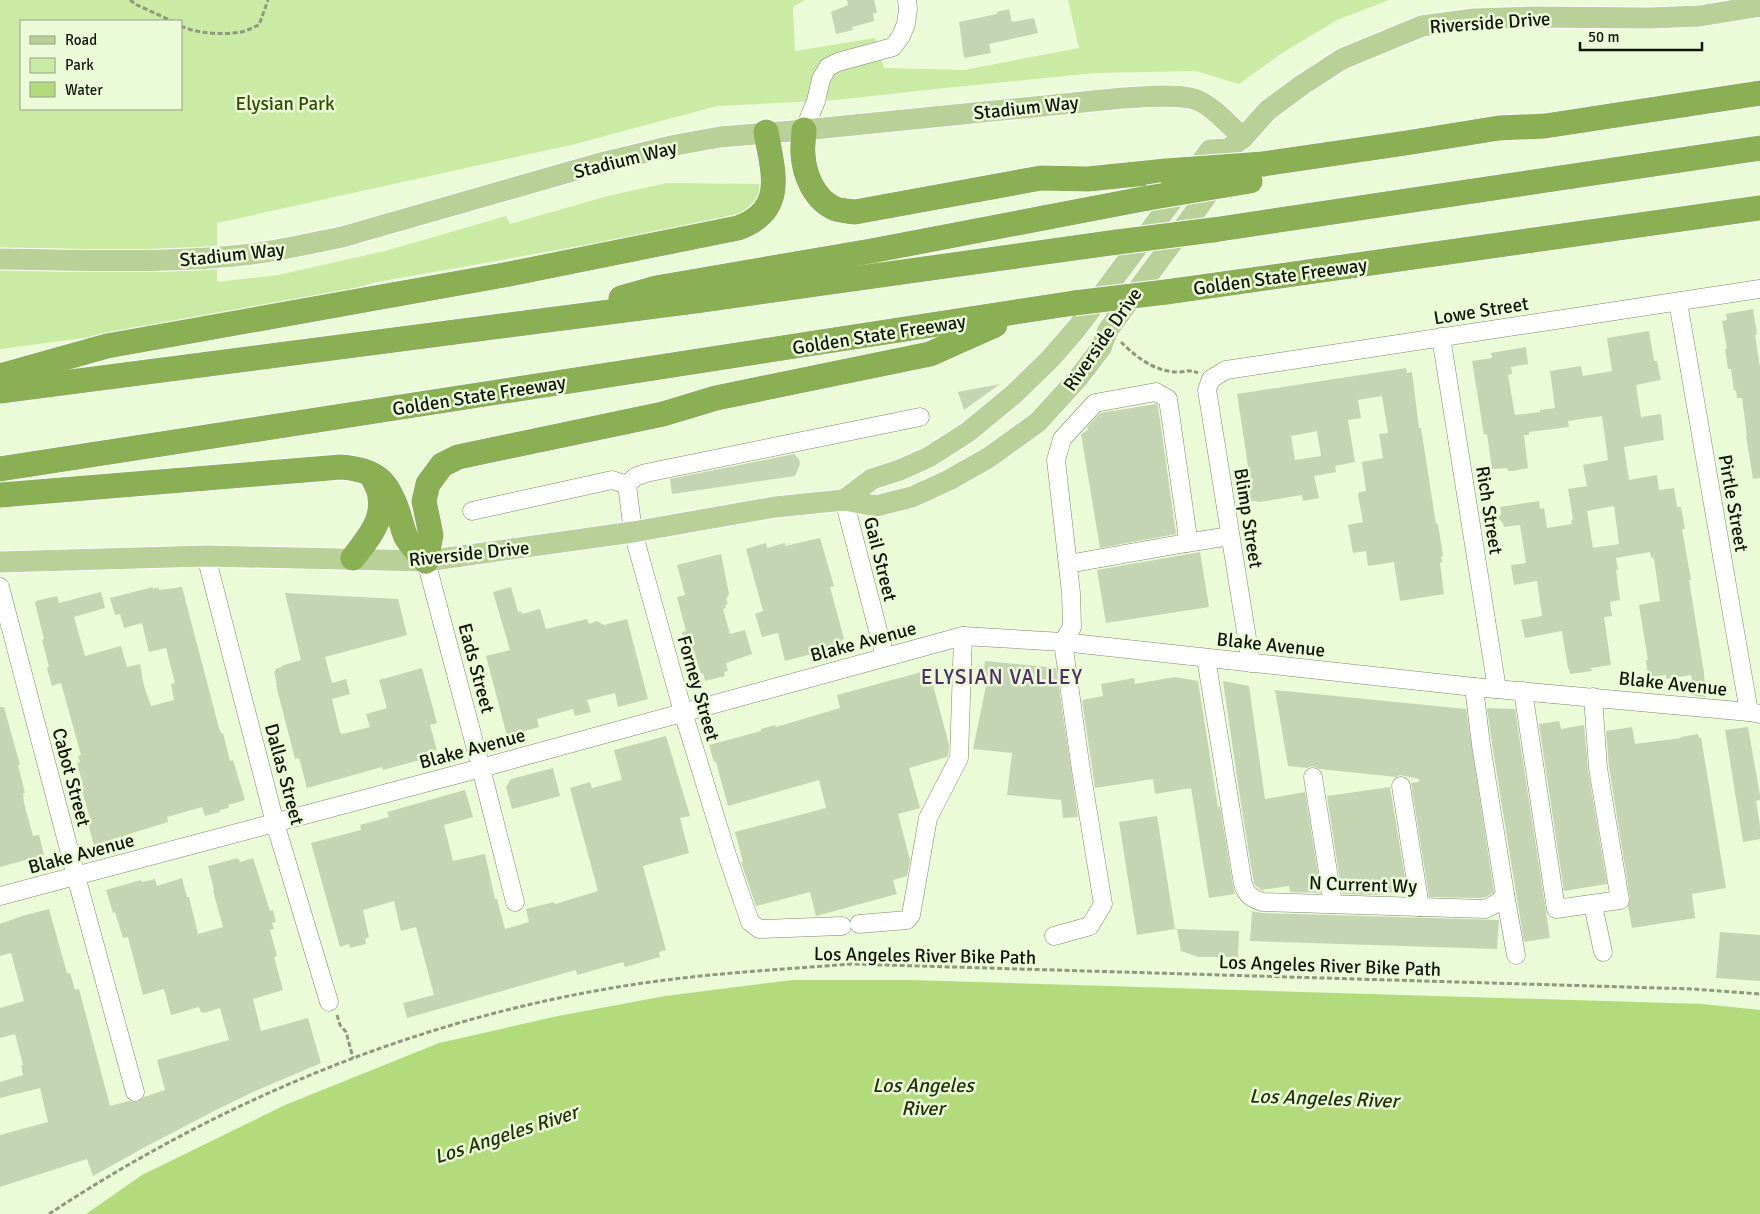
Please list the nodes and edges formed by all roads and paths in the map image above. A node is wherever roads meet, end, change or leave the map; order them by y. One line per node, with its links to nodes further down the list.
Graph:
1 (130, 0): 5 (path)
2 (268, 0): 6 (path)
3 (907, 0): 8 (street)
4 (1760, 6): 10 (main road, Riverside Drive)
5 (170, 20)
6 (182, 26)
7 (1760, 93): 12 (highway)
8 (804, 130): 9 (main road, Stadium Way); 10 (main road, Stadium Way); 12 (highway, bridge)
9 (766, 132): 14 (main road, Stadium Way); 21 (highway)
10 (1235, 144): 19 (main road, Riverside Drive); 29 (main road, Riverside Drive)
11 (1760, 148): 18 (highway, bridge)
12 (1257, 172): 18 (highway, bridge)
13 (1760, 208): 17 (highway, Golden State Freeway, bridge)
14 (0, 259)
15 (1760, 289): 16 (street, Lowe Street)
16 (1678, 302): 20 (street, Lowe Street); 50 (street, Pirtle Street)
17 (1026, 311): 25 (highway, Golden State Freeway); 37 (highway)
18 (542, 320): 23 (highway)
19 (1108, 330): 22 (path); 29 (main road, Riverside Drive)
20 (1441, 337): 22 (street, Lowe Street); 46 (street, Rich Street)
21 (0, 376)
22 (1211, 379): 32 (street, Blimp Street)
23 (0, 390)
24 (920, 417): 27 (street)
25 (0, 469)
26 (372, 474): 28 (highway); 35 (highway); 37 (highway)
27 (627, 485): 30 (street); 31 (street, Forney Street)
28 (0, 495)
29 (844, 500): 31 (main road, Riverside Drive); 42 (street, Gail Street)
30 (472, 511)
31 (633, 532): 37 (main road, Riverside Drive); 49 (street, Forney Street)
32 (1230, 536): 33 (street); 44 (street, Blimp Street)
33 (1186, 543): 38 (street); 38 (street)
34 (206, 556): 35 (main road, Riverside Drive); 36 (main road, Riverside Drive); 54 (street, Dallas Street)
35 (352, 558): 37 (main road, Riverside Drive)
36 (0, 562)
37 (426, 562): 51 (street, Eads Street)
38 (1068, 564): 41 (street)
39 (0, 588): 55 (street, Cabot Street)
40 (963, 636): 41 (street, Blake Avenue); 42 (street, Blake Avenue); 49 (street, Forney Street)
41 (1064, 642): 43 (street, Blake Avenue); 62 (street)
42 (885, 657): 49 (street, Blake Avenue)
43 (1206, 658): 44 (street, Blake Avenue); 59 (street, N Current Wy)
44 (1251, 663): 45 (street, Blake Avenue)
45 (1474, 687): 46 (street, Blake Avenue); 56 (street)
46 (1497, 689): 47 (street, Blake Avenue)
47 (1523, 691): 48 (street, Blake Avenue); 60 (street)
48 (1593, 697): 50 (street, Blake Avenue); 60 (street)
49 (684, 712): 51 (street, Blake Avenue)
50 (1754, 713)
51 (481, 768): 54 (street, Blake Avenue); 58 (street, Eads Street)
52 (1313, 777): 59 (street)
53 (1401, 786): 61 (street)
54 (275, 823): 55 (street, Blake Avenue); 66 (street, Dallas Street)
55 (76, 876): 57 (street, Blake Avenue); 68 (street, Cabot Street)
56 (1505, 894): 61 (street, N Current Wy); 64 (street)
57 (0, 896)
58 (515, 902)
59 (1333, 904): 61 (street, N Current Wy)
60 (1593, 905): 63 (street)
61 (1420, 907)
62 (1054, 936)
63 (1603, 952)
64 (1516, 955)
65 (1760, 994): 67 (path, Los Angeles River Bike Path)
66 (329, 1002): 67 (path)
67 (353, 1058): 69 (path, Los Angeles River Bike Path)
68 (135, 1092)
69 (49, 1214)

